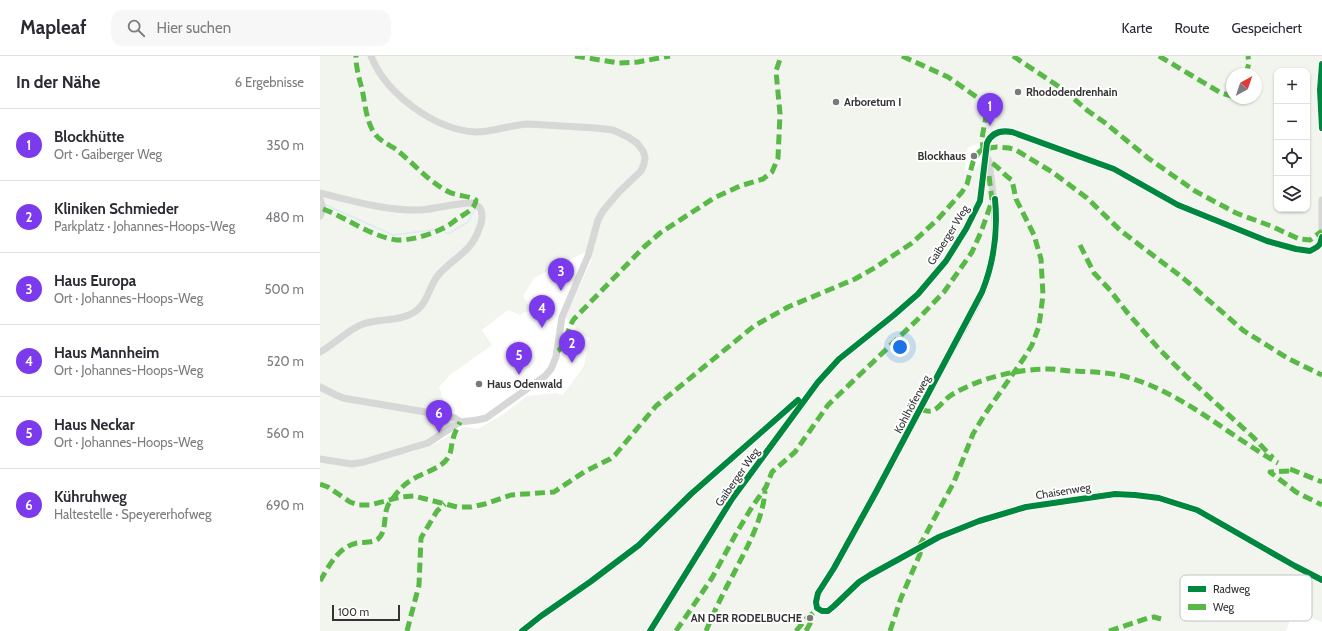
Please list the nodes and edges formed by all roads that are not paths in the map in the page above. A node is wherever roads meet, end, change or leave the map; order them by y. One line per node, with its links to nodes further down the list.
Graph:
1 (371, 56): 13 (street)
2 (1322, 64): 3 (street)
3 (1322, 128)
4 (986, 154): 10 (street, Gaiberger Weg); 16 (street, Kohlhöferweg); 17 (street, Gaiberger Weg)
5 (320, 193): 11 (street)
6 (320, 199): 8 (street)
7 (1322, 200): 9 (street)
8 (320, 216)
9 (1322, 230)
10 (1322, 238)
11 (320, 352)
12 (320, 387): 13 (street)
13 (460, 422): 14 (street)
14 (320, 459)
15 (1322, 580): 16 (street, Chaisenweg)
16 (817, 608)
17 (650, 631)

